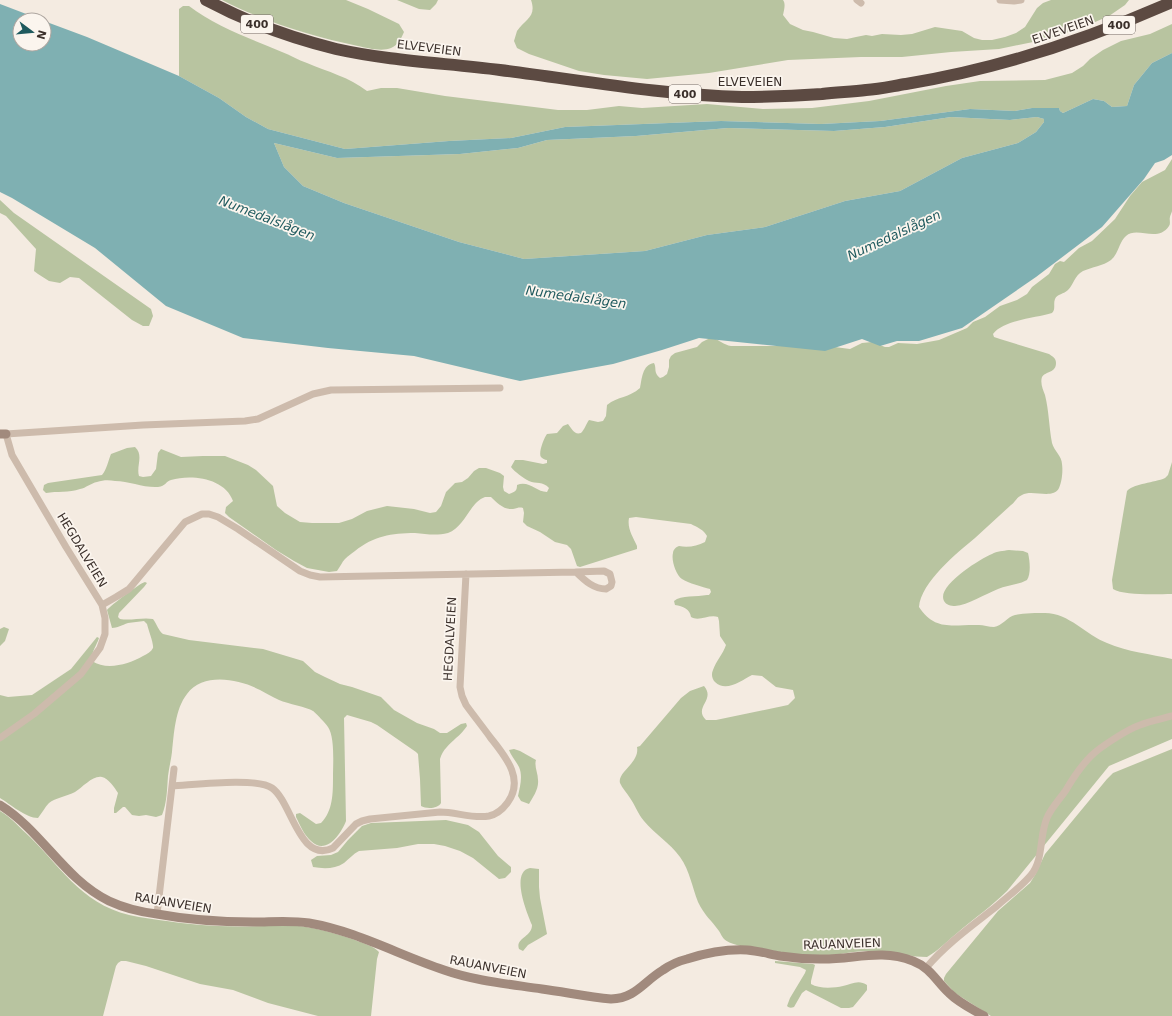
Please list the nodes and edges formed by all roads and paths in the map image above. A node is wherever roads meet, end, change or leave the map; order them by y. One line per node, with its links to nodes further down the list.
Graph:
1 (206, 0): 4 (highway, ELVEVEIEN / 400)
2 (1000, 0): 3 (street)
3 (1021, 0)
4 (1172, 2)
5 (500, 388): 6 (street, HEGDALVEIEN)
6 (3, 434): 9 (street, HEGDALVEIEN)
7 (576, 572): 7 (street, HEGDALVEIEN); 8 (street, HEGDALVEIEN)
8 (466, 574): 9 (street, HEGDALVEIEN); 13 (street, HEGDALVEIEN)
9 (102, 605): 11 (street)
10 (1172, 716): 16 (street)
11 (0, 738)
12 (174, 769): 13 (street)
13 (172, 786): 15 (street)
14 (0, 805): 15 (main road, RAUANVEIEN)
15 (157, 914): 16 (main road, RAUANVEIEN)
16 (926, 968): 17 (main road, RAUANVEIEN)
17 (984, 1016)

